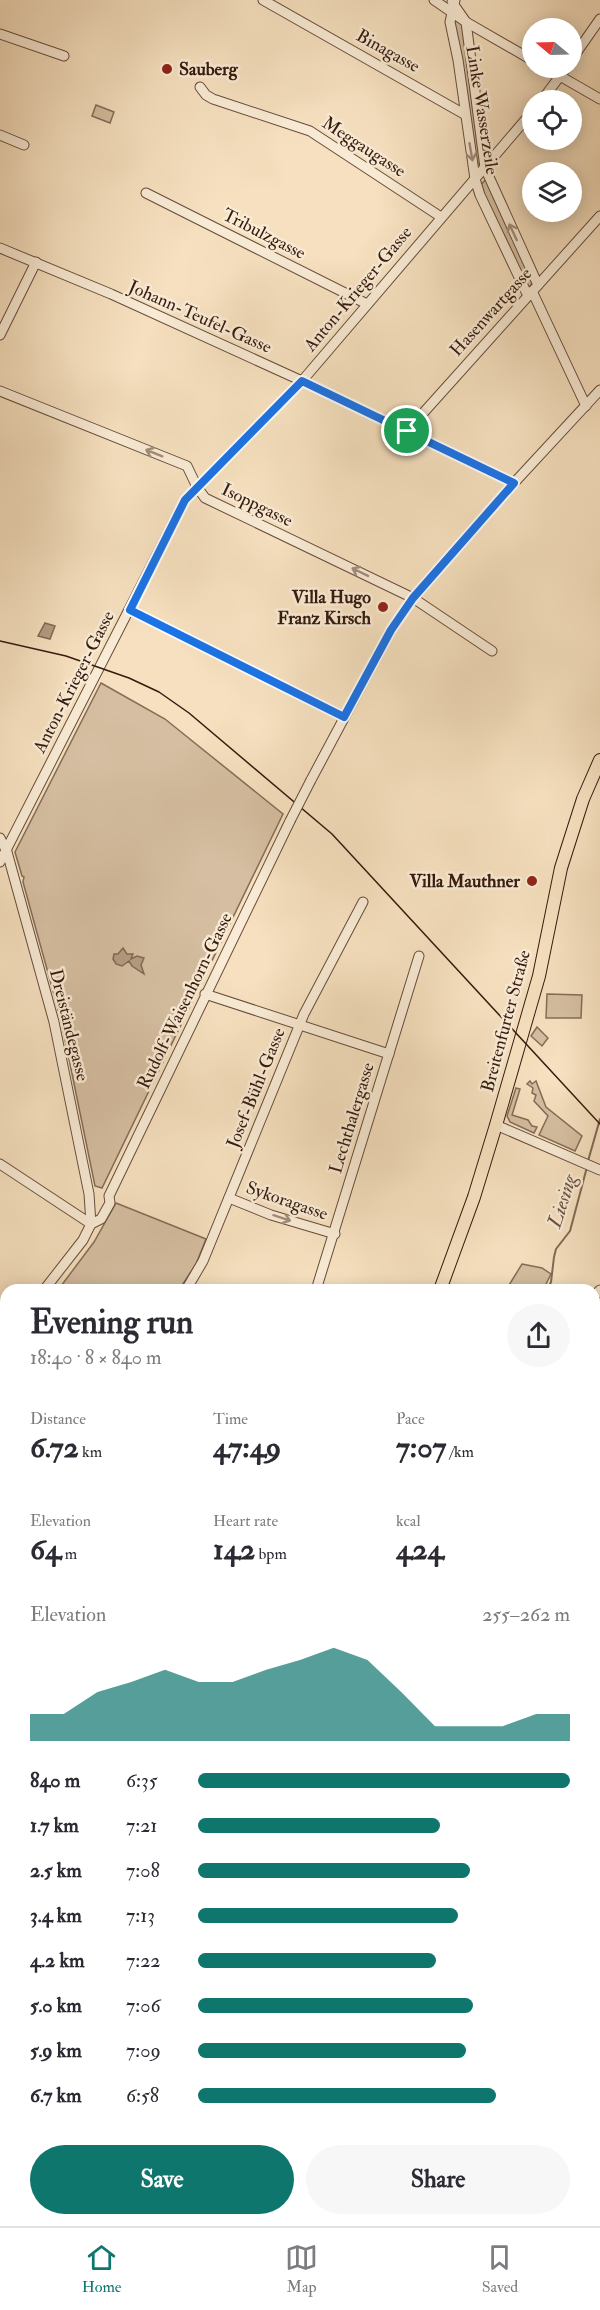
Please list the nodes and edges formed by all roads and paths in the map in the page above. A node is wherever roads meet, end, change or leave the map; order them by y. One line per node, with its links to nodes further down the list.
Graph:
1 (263, 0): 13 (street, Binagasse)
2 (434, 0): 3 (street)
3 (452, 4): 5 (street); 13 (street, Linke Wasserzeile)
4 (600, 19): 7 (street)
5 (466, 22): 8 (street); 17 (street)
6 (0, 34): 9 (street)
7 (582, 45)
8 (522, 54)
9 (64, 56)
10 (571, 78): 12 (street)
11 (200, 87): 21 (street, Meggaugasse)
12 (600, 99)
13 (464, 114): 18 (street, Linke Wasserzeile, one-way to 18)
14 (522, 124): 17 (street, Anton-Krieger-Gasse)
15 (0, 135): 16 (street)
16 (24, 145)
17 (485, 168): 18 (street, Anton-Krieger-Gasse); 24 (street, one-way to 17)
18 (475, 179): 21 (street, Anton-Krieger-Gasse); 24 (street, Linke Wasserzeile)
19 (146, 193): 25 (street, Tribulzgasse)
20 (600, 216): 24 (street, Hasenwartgasse)
21 (441, 217): 25 (street, Anton-Krieger-Gasse)
22 (0, 248): 23 (street, Johann-Teufel-Gasse)
23 (36, 262): 26 (street); 27 (street, Johann-Teufel-Gasse)
24 (533, 291): 30 (street); 31 (street, Hasenwartgasse)
25 (368, 304): 27 (street, Anton-Krieger-Gasse)
26 (0, 335)
27 (302, 381): 31 (street, Johann-Teufel-Gasse); 33 (street, Anton-Krieger-Gasse)
28 (600, 390): 30 (street)
29 (0, 391): 33 (street, Isoppgasse, one-way to 29)
30 (586, 406): 32 (street)
31 (407, 431): 32 (street, Johann-Teufel-Gasse)
32 (514, 483): 34 (street)
33 (197, 487): 34 (street, Isoppgasse, one-way to 33); 35 (street, Anton-Krieger-Gasse)
34 (413, 598): 36 (street, Isoppgasse); 37 (street)
35 (130, 610): 37 (street); 40 (street, Anton-Krieger-Gasse)
36 (492, 651)
37 (344, 717): 44 (street, Rudolf-Waisenhorn-Gasse, bridge)
38 (600, 760): 47 (main road, Breitenfurter Straße)
39 (0, 838): 40 (street, Dreiständegasse)
40 (7, 852): 41 (street, Anton-Krieger-Gasse); 50 (street, Dreiständegasse)
41 (0, 862)
42 (363, 902): 45 (street, Josef-Bühl-Gasse)
43 (418, 956): 46 (street, Lechthalergasse)
44 (205, 994): 45 (street); 51 (street, Rudolf-Waisenhorn-Gasse)
45 (300, 1026): 46 (street); 52 (street, Josef-Bühl-Gasse)
46 (389, 1054): 54 (street, Lechthalergasse)
47 (496, 1125): 49 (street); 58 (main road, Breitenfurter Straße)
48 (0, 1164): 53 (street)
49 (600, 1170)
50 (89, 1194): 51 (street); 53 (street, Dreiständegasse)
51 (109, 1196): 53 (street, Rudolf-Waisenhorn-Gasse)
52 (229, 1198): 54 (street, Sykoragasse, one-way to 54); 56 (street, Josef-Bühl-Gasse)
53 (91, 1224): 55 (street, Rudolf-Waisenhorn-Gasse)
54 (335, 1234): 57 (street, Lechthalergasse)
55 (49, 1284)
56 (190, 1284)
57 (318, 1284)
58 (442, 1284)

